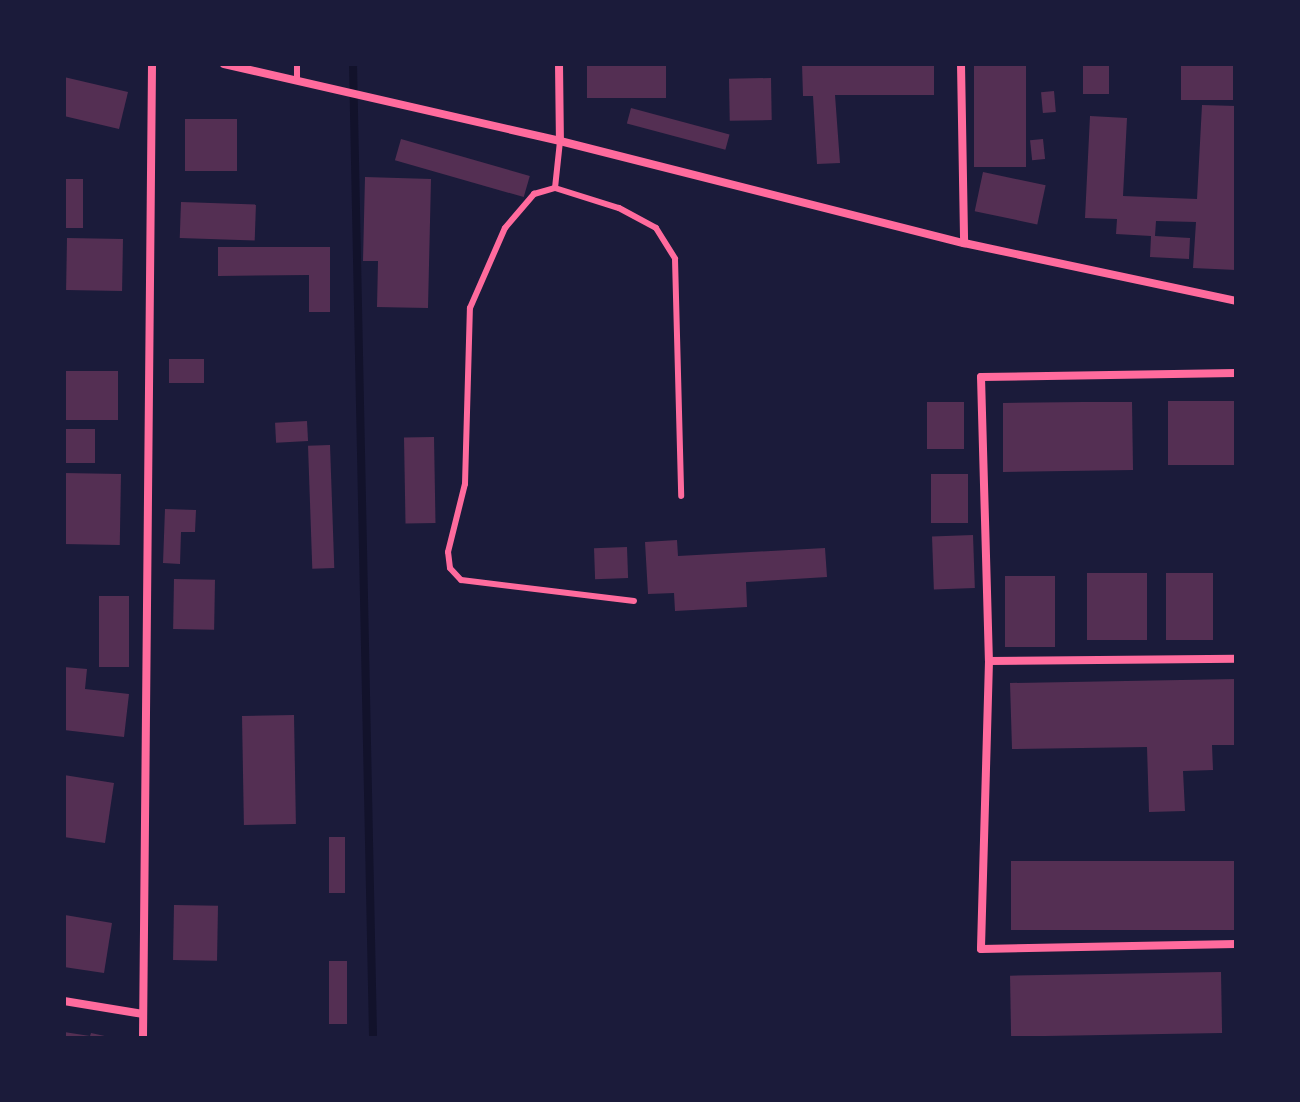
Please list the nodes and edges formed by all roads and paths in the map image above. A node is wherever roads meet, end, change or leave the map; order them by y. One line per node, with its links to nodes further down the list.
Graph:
1 (152, 64): 18 (street)
2 (224, 64): 6 (street)
3 (297, 64): 6 (lane)
4 (559, 64): 7 (street)
5 (961, 64): 9 (street)
6 (297, 80): 7 (street)
7 (560, 141): 8 (lane); 9 (street)
8 (555, 188): 12 (lane); 13 (lane)
9 (964, 243): 10 (street)
10 (1236, 301)
11 (1236, 373): 15 (street)
12 (681, 496)
13 (634, 601)
14 (1236, 659): 15 (street)
15 (989, 661): 16 (street)
16 (1236, 944)
17 (64, 1001): 18 (street)
18 (143, 1014): 19 (street)
19 (143, 1038)

